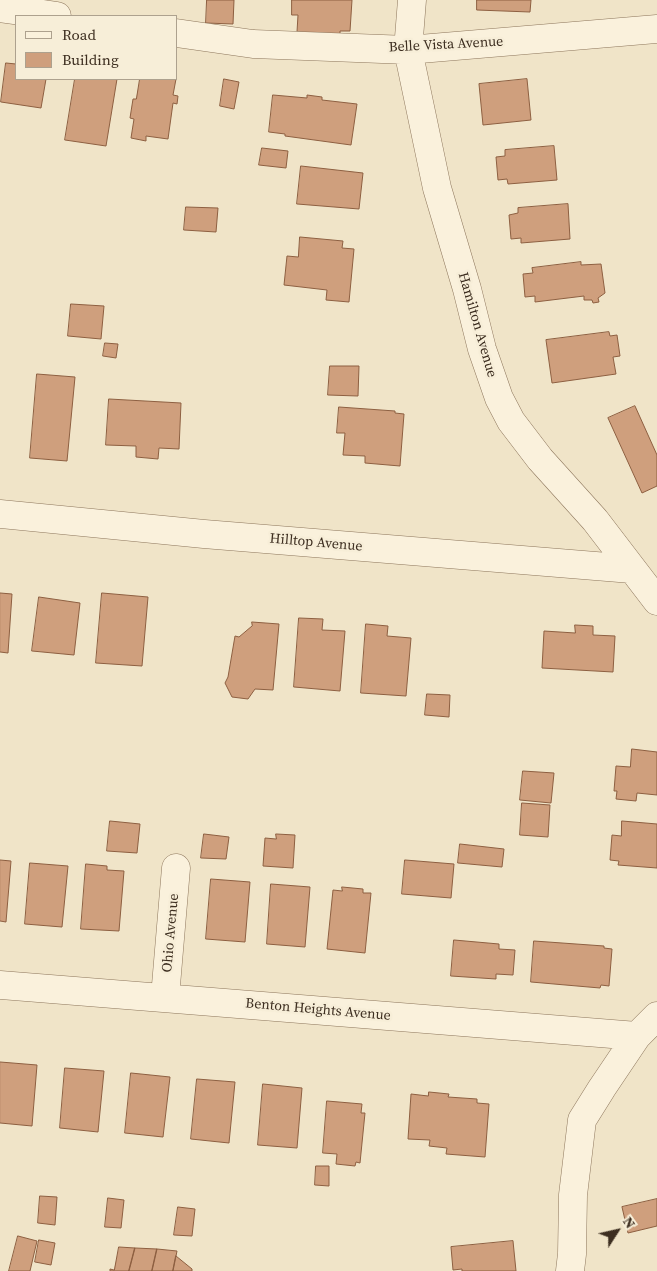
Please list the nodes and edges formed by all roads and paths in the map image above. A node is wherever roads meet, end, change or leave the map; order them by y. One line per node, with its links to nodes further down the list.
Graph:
1 (412, 0): 6 (street, Hamilton Avenue)
2 (0, 8): 3 (street)
3 (50, 15)
4 (657, 29): 6 (street, Belle Vista Avenue)
5 (178, 33): 6 (street, Belle Vista Avenue)
6 (408, 50): 8 (street, Hamilton Avenue)
7 (0, 514): 8 (street, Hilltop Avenue)
8 (632, 569): 9 (street, Hamilton Avenue)
9 (657, 601)
10 (176, 868): 12 (street, Ohio Avenue)
11 (0, 985): 12 (street, Benton Heights Avenue)
12 (165, 997): 14 (street, Benton Heights Avenue)
13 (657, 1016): 14 (street)
14 (637, 1036): 15 (street)
15 (570, 1271)

